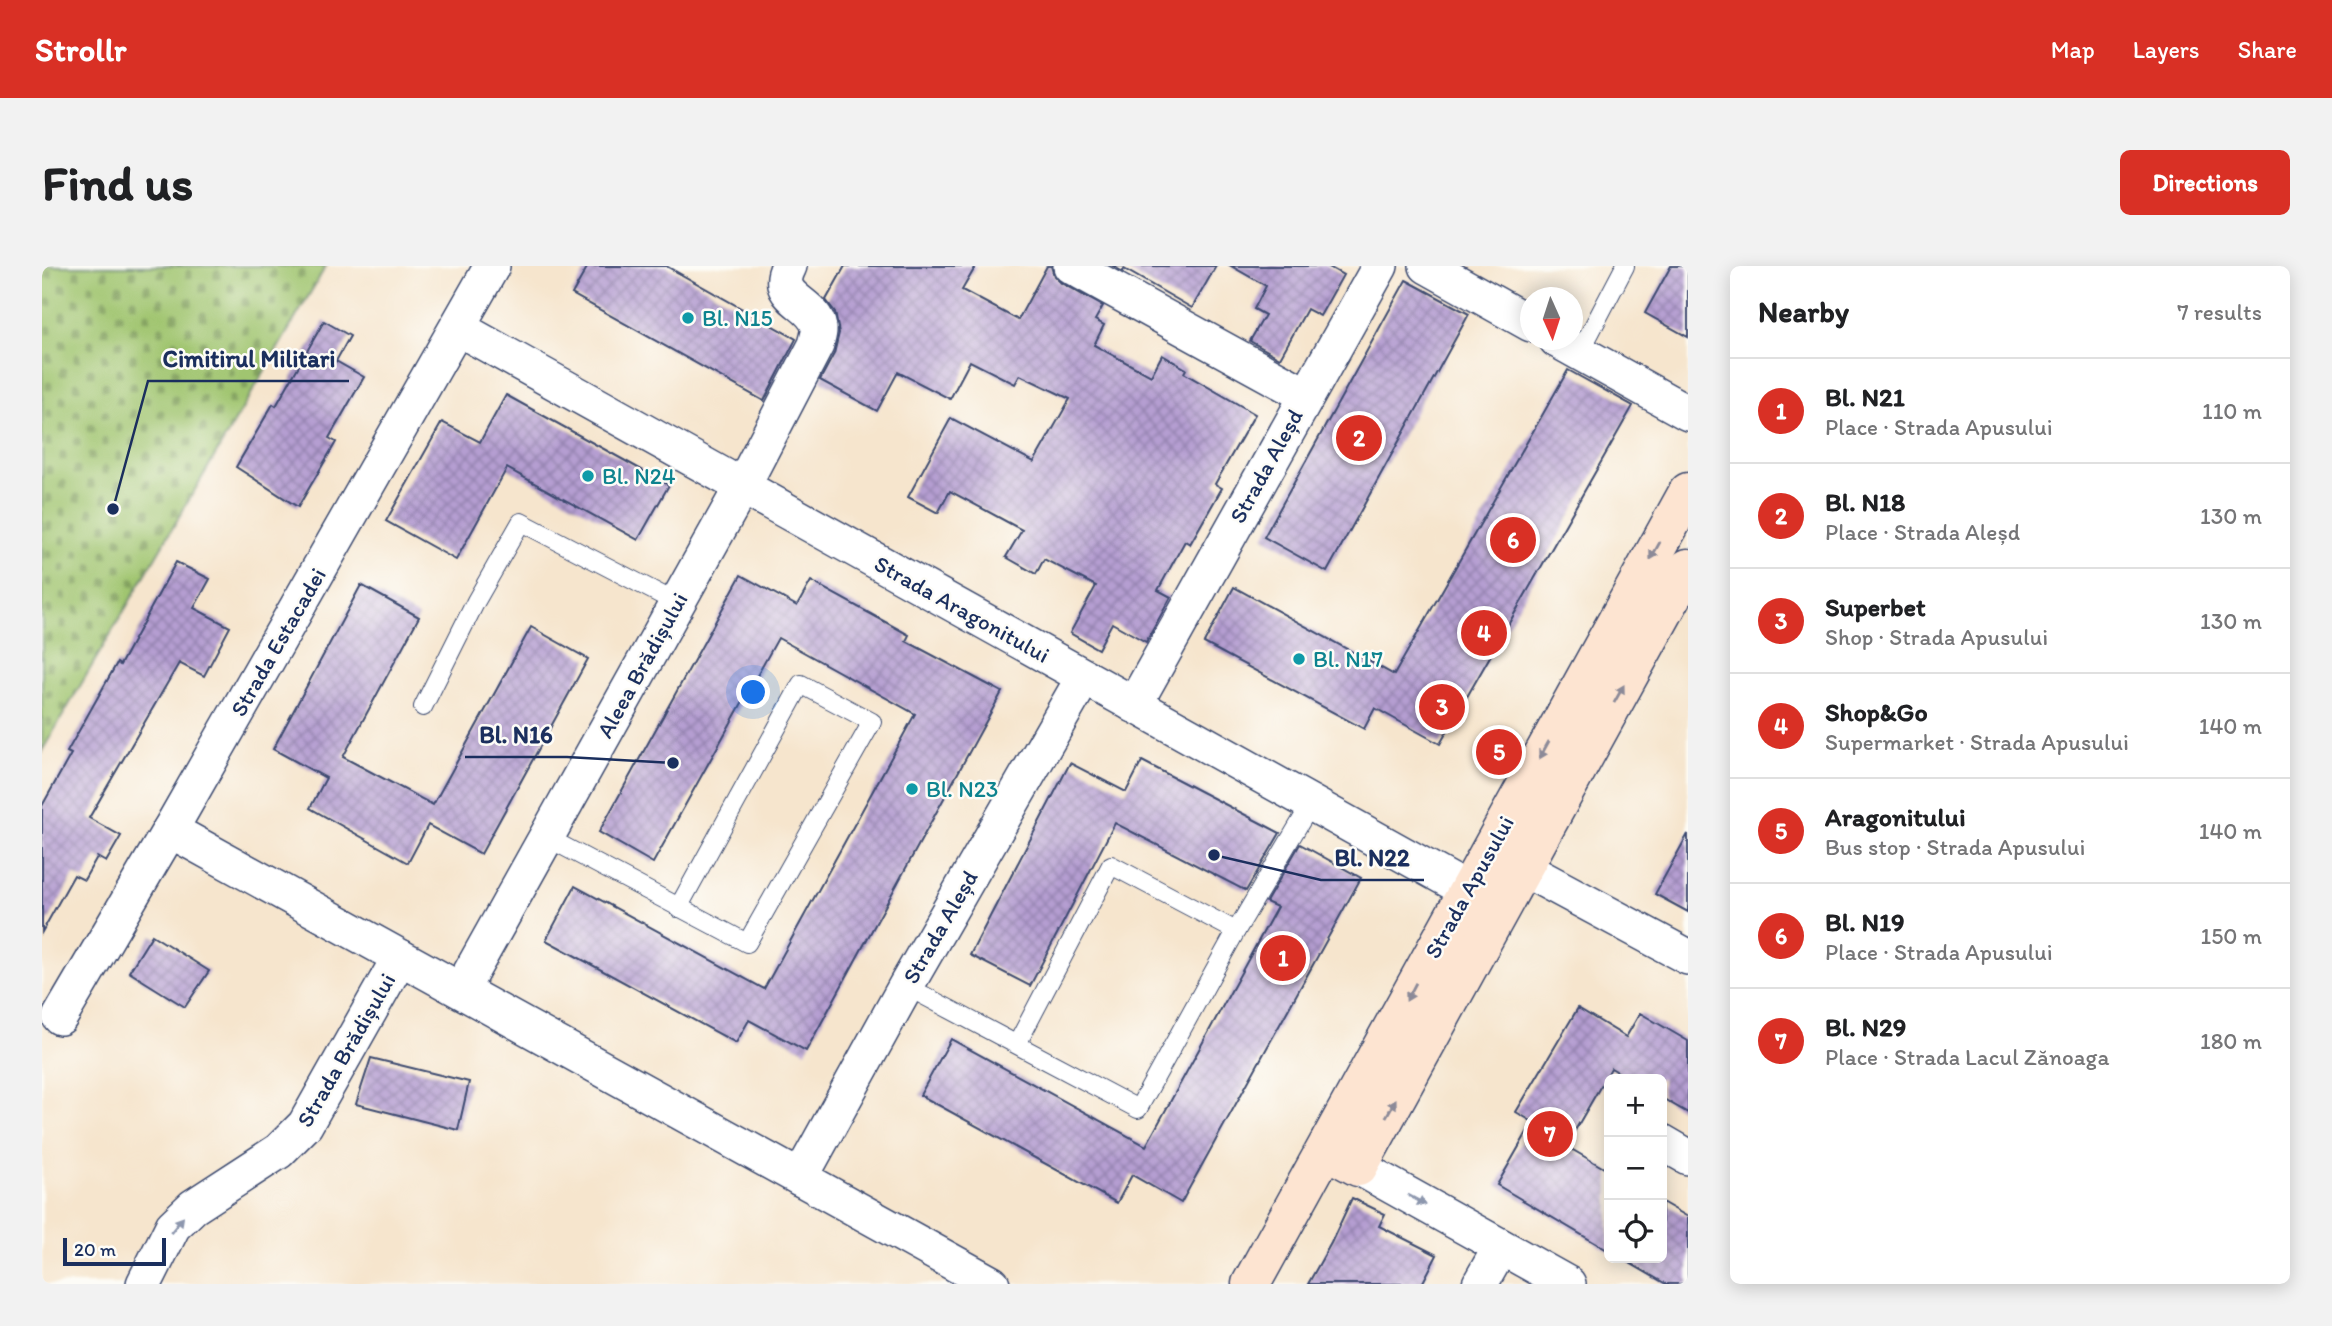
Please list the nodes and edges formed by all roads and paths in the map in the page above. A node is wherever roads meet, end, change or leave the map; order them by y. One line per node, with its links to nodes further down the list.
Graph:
1 (492, 266): 9 (street, Strada Estacadei)
2 (789, 266): 13 (street, Aleea Brădișului)
3 (1071, 266): 11 (street)
4 (1380, 266): 11 (street, Strada Aleșd)
5 (1427, 266): 7 (street)
6 (1625, 266): 8 (lane)
7 (1520, 318)
8 (1583, 326)
9 (457, 328): 13 (street, Strada Aragonitului); 21 (street, Strada Estacadei)
10 (1576, 350): 12 (street)
11 (1306, 395): 18 (street, Strada Aleșd)
12 (1688, 413)
13 (742, 486): 16 (street, Aleea Brădișului); 17 (street, Strada Aragonitului)
14 (1688, 492): 24 (main road, Strada Apusului, one-way to 24)
15 (1688, 568): 23 (main road, Strada Apusului, one-way to 15)
16 (677, 603): 19 (lane); 22 (street, Aleea Brădișului)
17 (1084, 677): 18 (street, Strada Aragonitului); 29 (street, Strada Aleșd)
18 (1134, 705): 20 (street, Strada Aragonitului)
19 (423, 707)
20 (1311, 804): 24 (street, Strada Aragonitului); 26 (lane)
21 (170, 830): 27 (street); 31 (street, Strada Estacadei)
22 (547, 838): 25 (lane); 30 (street, Aleea Brădișului)
23 (1524, 869): 24 (main road); 28 (street); 35 (main road, Strada Apusului, one-way to 23)
24 (1467, 890): 35 (main road, Strada Apusului, one-way to 35)
25 (678, 908): 25 (lane)
26 (1236, 931): 32 (lane); 32 (lane)
27 (400, 957): 30 (street); 39 (street, Strada Brădișului, one-way to 27)
28 (1688, 957)
29 (906, 986): 32 (lane); 36 (street, Strada Aleșd)
30 (461, 990): 36 (street)
31 (60, 1017)
32 (1017, 1044)
33 (1667, 1145): 34 (street)
34 (1688, 1157)
35 (1342, 1159): 37 (street, one-way to 37); 41 (main road, Strada Apusului)
36 (800, 1178): 38 (street)
37 (1501, 1247): 42 (street); 43 (street)
38 (956, 1275): 40 (street)
39 (144, 1284)
40 (992, 1284)
41 (1251, 1284)
42 (1480, 1284)
43 (1568, 1284)

